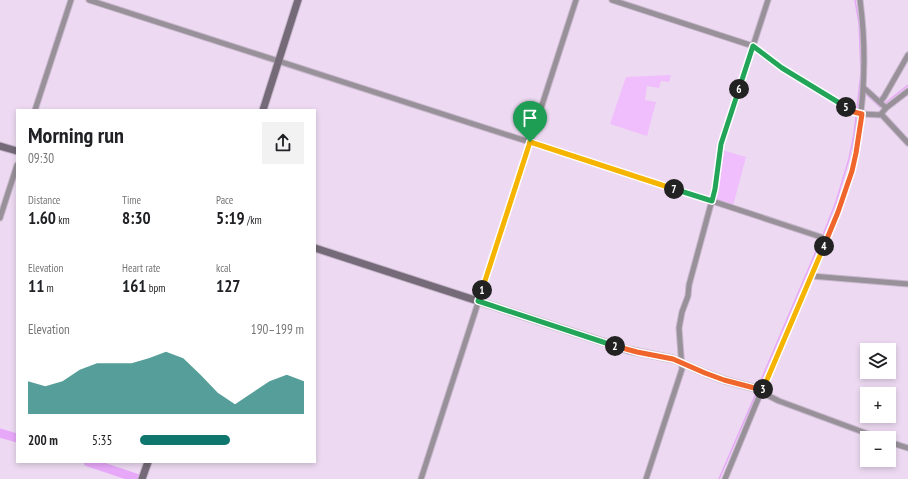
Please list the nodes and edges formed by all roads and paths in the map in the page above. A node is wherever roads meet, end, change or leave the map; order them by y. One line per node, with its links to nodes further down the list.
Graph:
1 (71, 0): 15 (street)
2 (89, 0): 10 (street)
3 (298, 0): 10 (street)
4 (576, 0): 19 (street)
5 (612, 0): 8 (street)
6 (768, 0): 8 (street)
7 (860, 0): 11 (street)
8 (753, 46): 17 (street); 24 (street)
9 (908, 55): 13 (street)
10 (278, 61): 16 (street); 19 (street)
11 (864, 88): 13 (street); 17 (street)
12 (908, 91): 14 (street)
13 (880, 102): 14 (street)
14 (886, 108): 18 (street)
15 (35, 109)
16 (262, 109)
17 (858, 113): 18 (street); 26 (street)
18 (880, 114): 20 (street)
19 (530, 142): 24 (street); 30 (street)
20 (908, 143)
21 (0, 146): 22 (street)
22 (16, 151)
23 (16, 168): 25 (street)
24 (712, 201): 26 (street); 31 (street)
25 (0, 218)
26 (824, 238): 28 (street)
27 (316, 248): 30 (street)
28 (811, 276): 29 (street); 32 (street)
29 (908, 284)
30 (478, 301): 31 (street); 38 (street)
31 (682, 363): 32 (street); 39 (street)
32 (762, 391): 33 (street); 40 (street)
33 (861, 431)
34 (896, 444): 35 (street)
35 (908, 448)
36 (148, 463): 37 (street)
37 (143, 477)
38 (420, 479)
39 (646, 479)
40 (725, 479)

